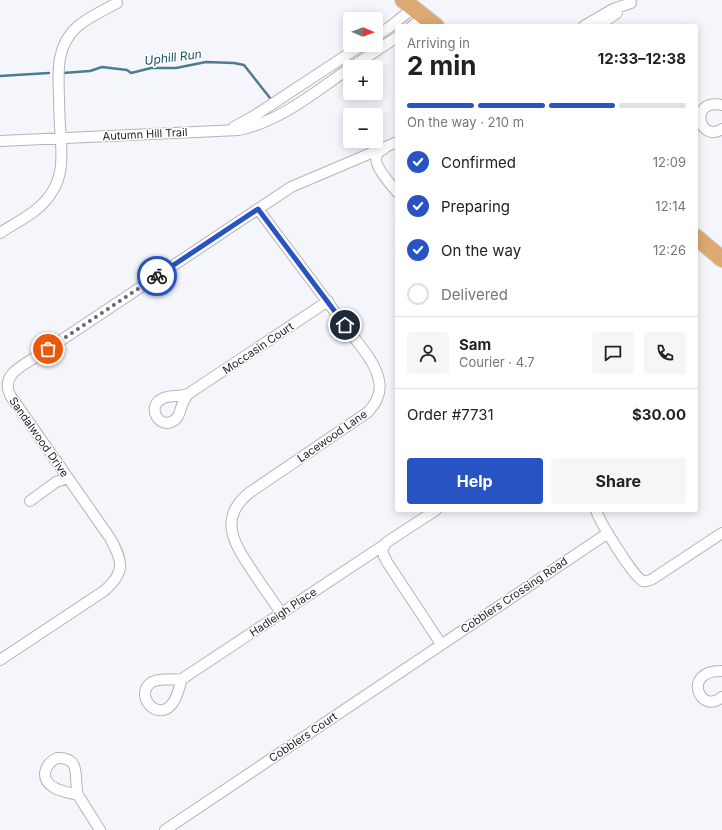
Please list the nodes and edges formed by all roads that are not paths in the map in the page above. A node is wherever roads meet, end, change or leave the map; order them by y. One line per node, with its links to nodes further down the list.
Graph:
1 (633, 2): 6 (street); 7 (street)
2 (117, 3): 16 (street)
3 (418, 15): 5 (street)
4 (395, 24): 8 (street)
5 (396, 24)
6 (587, 24)
7 (601, 24)
8 (383, 31)
9 (395, 37): 11 (street, Autumn Hill Trail)
10 (351, 52): 15 (street, Autumn Hill Trail)
11 (362, 60)
12 (343, 73): 15 (street, Autumn Hill Trail)
13 (722, 106): 14 (street)
14 (722, 129)
15 (230, 130): 16 (street, Autumn Hill Trail)
16 (60, 138): 17 (street, Autumn Hill Trail); 22 (street)
17 (0, 141)
18 (395, 143): 20 (street)
19 (395, 143): 21 (street, Sandalwood Drive)
20 (395, 189)
21 (258, 209): 25 (street, Lacewood Lane); 27 (street, Sandalwood Drive)
22 (0, 233)
23 (698, 239): 24 (main road)
24 (722, 259)
25 (328, 301): 26 (street, Moccasin Court); 34 (street, Lacewood Lane)
26 (188, 394)
27 (67, 478): 28 (street); 36 (street, Sandalwood Drive)
28 (30, 501)
29 (433, 512): 33 (street)
30 (597, 512): 31 (street)
31 (608, 533): 32 (street); 35 (street, Cobblers Crossing Road)
32 (722, 533)
33 (384, 545): 34 (street, Hadleigh Place); 35 (street)
34 (281, 613): 38 (street, Hadleigh Place)
35 (441, 644): 42 (street, Cobblers Court)
36 (0, 660)
37 (722, 671): 39 (street)
38 (182, 679)
39 (722, 697)
40 (78, 795): 41 (street)
41 (100, 830)
42 (165, 830)

